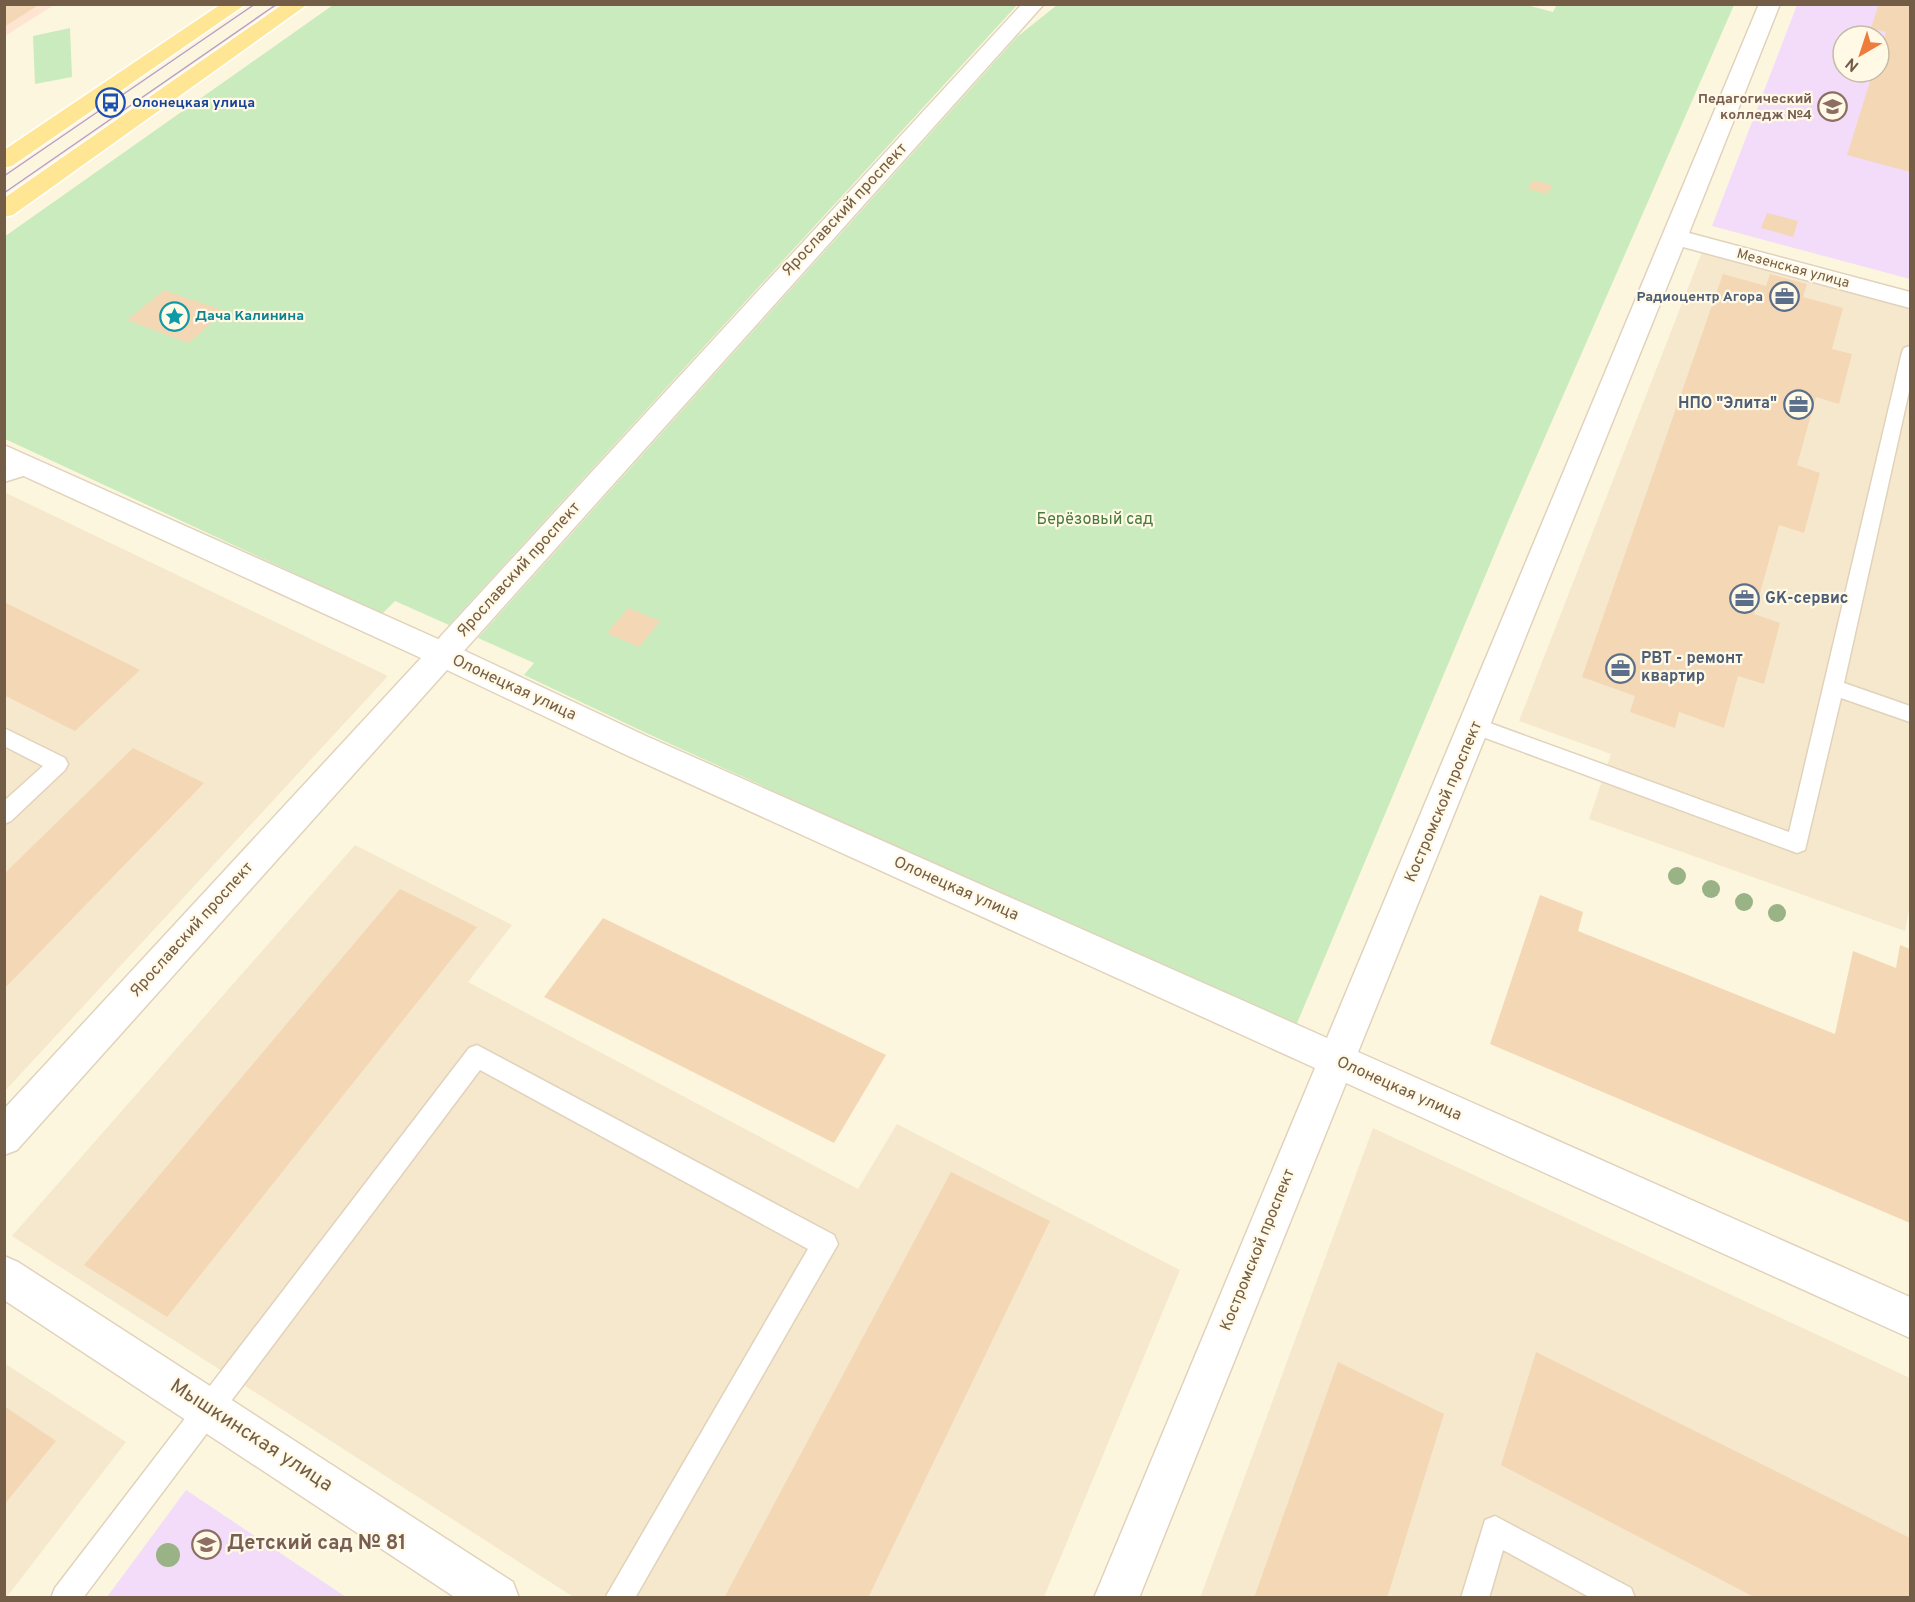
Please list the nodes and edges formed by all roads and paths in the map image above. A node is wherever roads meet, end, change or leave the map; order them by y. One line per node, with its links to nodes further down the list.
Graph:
1 (236, 4): 5 (main road)
2 (298, 4): 6 (main road)
3 (1034, 4): 11 (street, Ярославский проспект)
4 (1770, 4): 7 (street, Костромской проспект)
5 (4, 161)
6 (4, 210)
7 (1675, 237): 8 (street, Мезенская улица); 14 (street, Костромской проспект)
8 (1911, 300)
9 (1911, 352): 12 (lane)
10 (14, 466): 11 (street, Олонецкая улица)
11 (447, 650): 17 (street, Олонецкая улица); 18 (street, Ярославский проспект)
12 (1834, 688): 13 (lane); 14 (lane)
13 (1911, 714)
14 (1476, 726): 17 (street, Костромской проспект)
15 (4, 736): 16 (lane)
16 (4, 815)
17 (1335, 1061): 20 (street, Олонецкая улица); 25 (street, Костромской проспект)
18 (4, 1137)
19 (4, 1276): 21 (street, Мышкинская улица)
20 (1911, 1318)
21 (208, 1407): 22 (lane); 23 (street, Мышкинская улица); 24 (lane)
22 (65, 1598)
23 (497, 1598)
24 (619, 1598)
25 (1116, 1598)
26 (1475, 1598): 27 (lane)
27 (1621, 1598)

